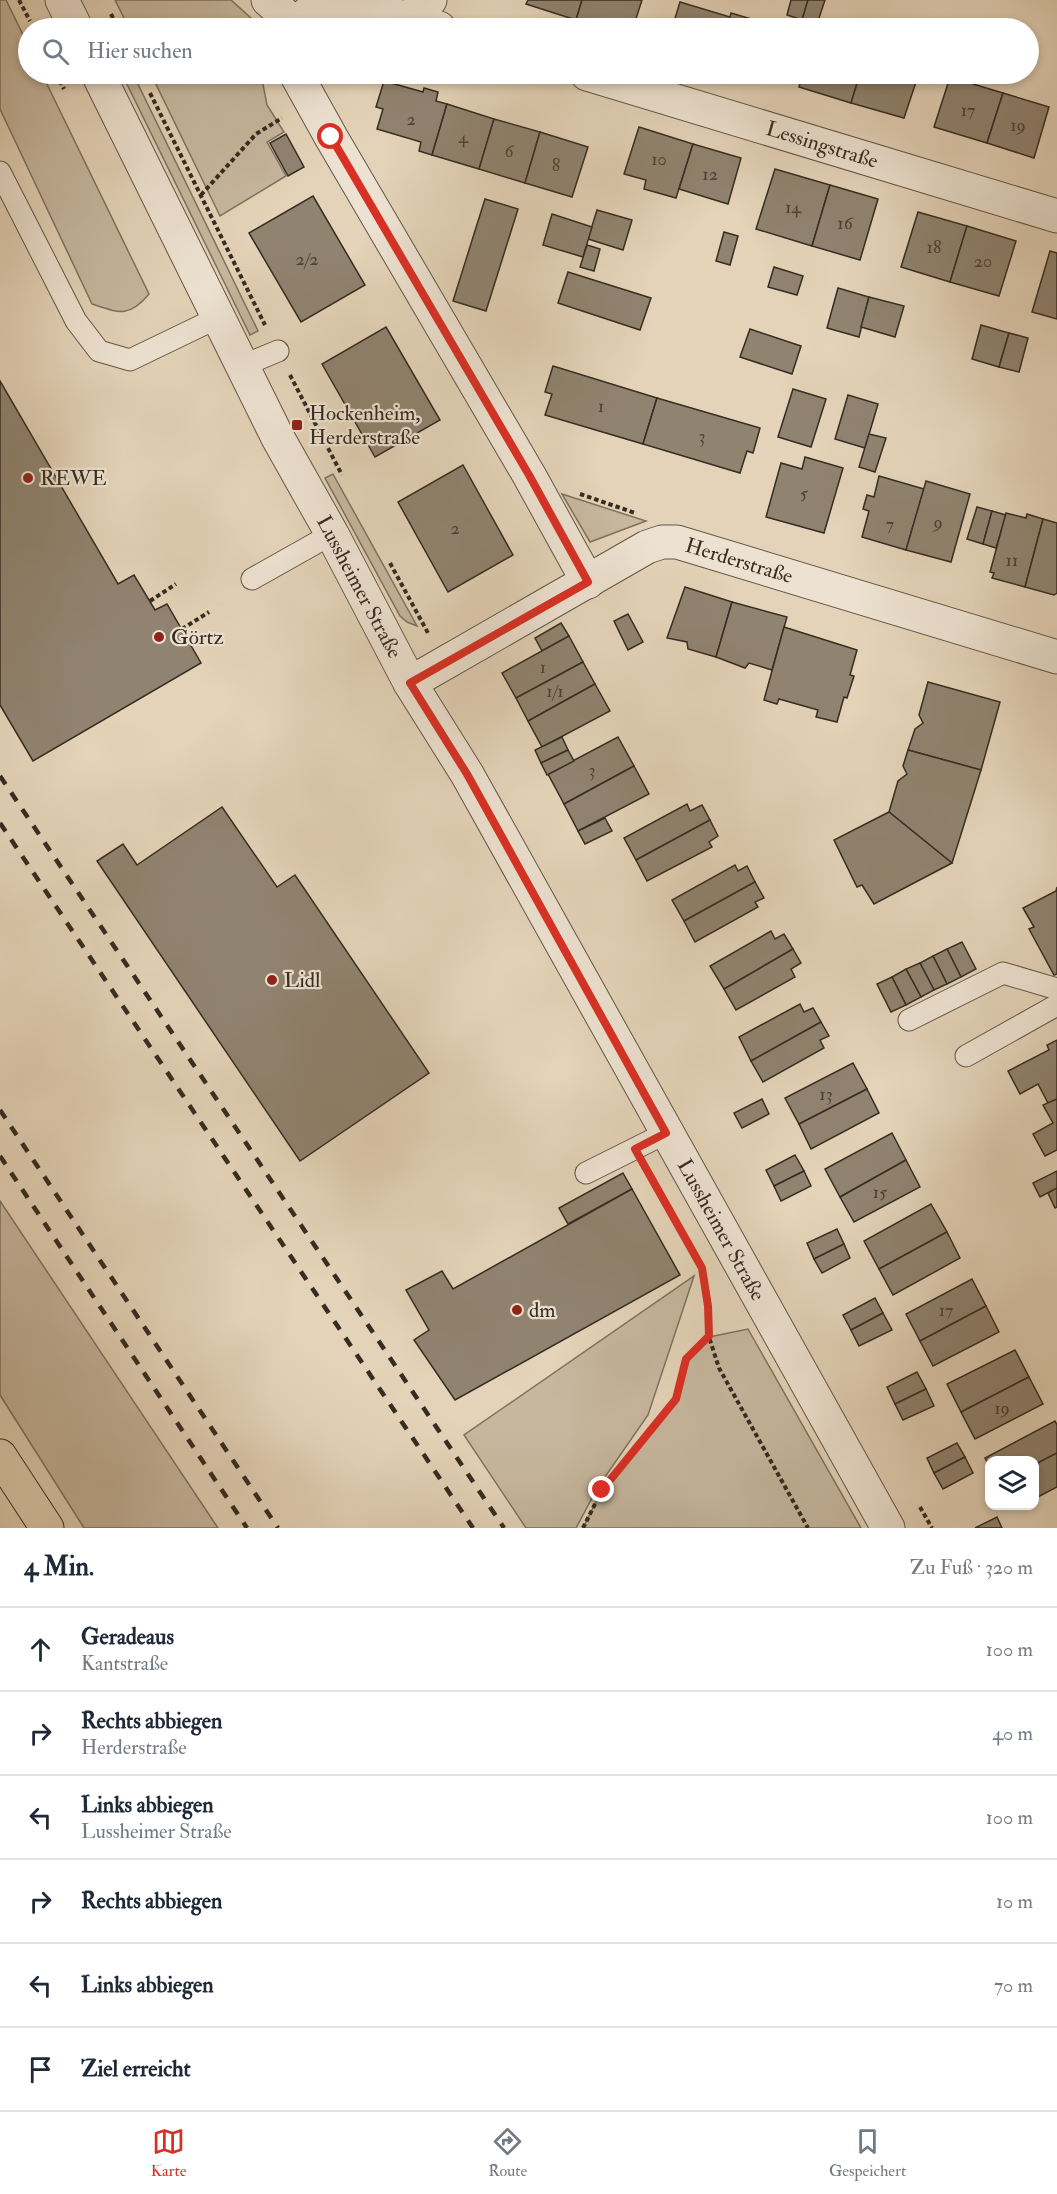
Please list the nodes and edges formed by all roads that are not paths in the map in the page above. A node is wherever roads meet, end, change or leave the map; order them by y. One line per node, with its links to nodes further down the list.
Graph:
1 (62, 0): 4 (street)
2 (268, 0): 5 (street)
3 (418, 9): 6 (street)
4 (71, 18)
5 (286, 18)
6 (302, 18)
7 (103, 84): 12 (street, Lussheimer Straße)
8 (620, 84): 11 (street, Lessingstraße)
9 (303, 87): 17 (street)
10 (0, 172): 12 (lane)
11 (1057, 216)
12 (218, 318): 14 (street, Lussheimer Straße)
13 (278, 351): 14 (lane)
14 (242, 366): 15 (street, Lussheimer Straße)
15 (332, 534): 16 (lane); 19 (street, Lussheimer Straße)
16 (252, 579)
17 (588, 582): 18 (street, Herderstraße); 19 (street, Herderstraße)
18 (1057, 657)
19 (410, 683): 24 (street, Lussheimer Straße)
20 (1057, 989): 22 (lane)
21 (1057, 1005): 23 (lane)
22 (909, 1020)
23 (966, 1056)
24 (666, 1133): 25 (lane); 28 (street, Lussheimer Straße)
25 (586, 1173)
26 (0, 1456): 27 (highway)
27 (47, 1528)
28 (888, 1528)

